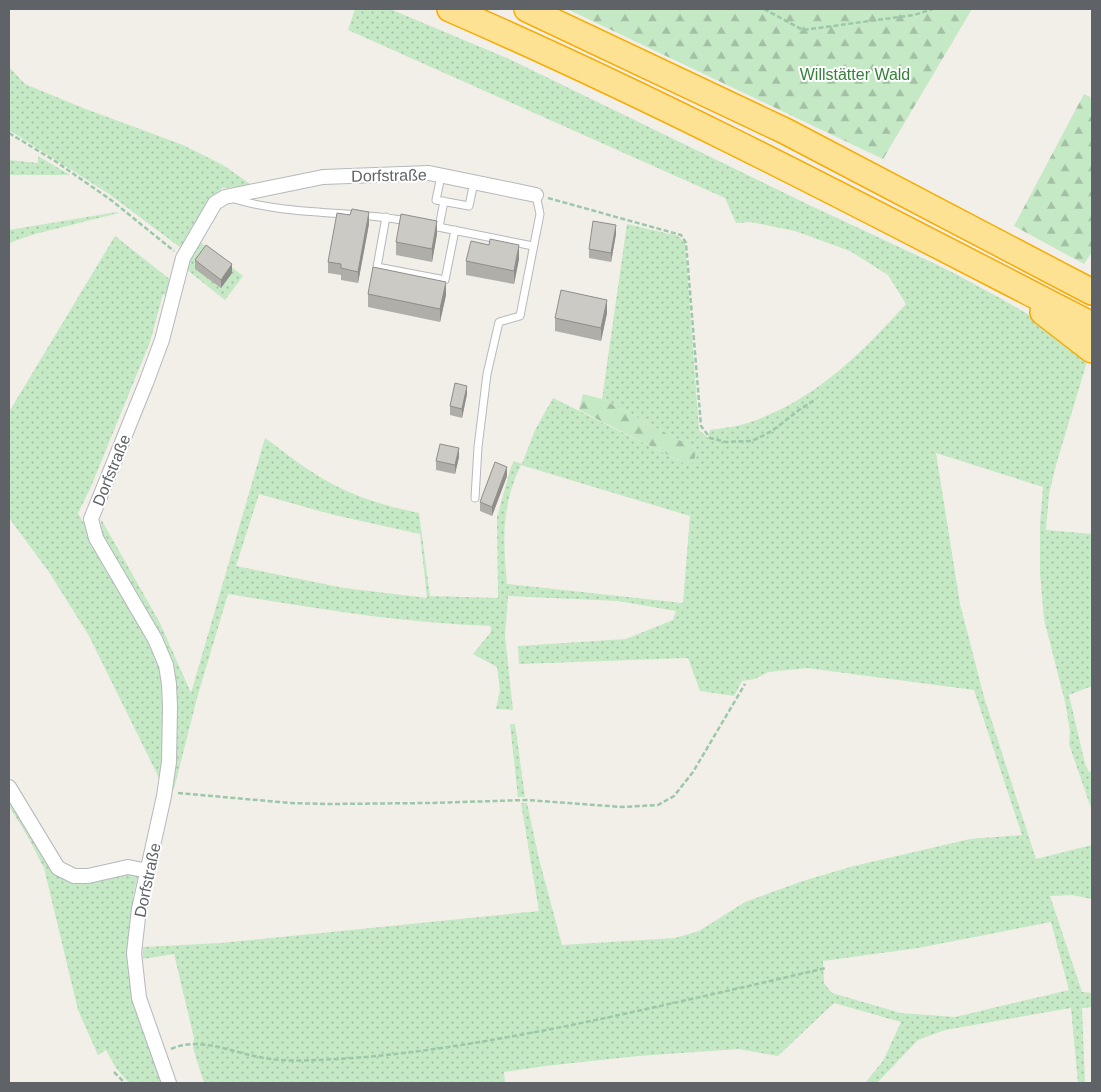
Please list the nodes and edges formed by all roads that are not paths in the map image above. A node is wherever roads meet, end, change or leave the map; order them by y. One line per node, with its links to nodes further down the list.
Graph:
1 (450, 9): 15 (highway)
2 (527, 9): 13 (highway)
3 (441, 176): 4 (street, Dorfstraße); 6 (street, Dorfstraße); 7 (lane)
4 (474, 182): 5 (street, Dorfstraße); 7 (lane)
5 (536, 195): 14 (lane)
6 (225, 197): 8 (lane); 22 (street, Dorfstraße)
7 (444, 201): 11 (lane)
8 (386, 217): 9 (lane); 12 (lane)
9 (412, 222)
10 (421, 224): 11 (lane)
11 (439, 227): 12 (lane)
12 (454, 230): 14 (lane)
13 (997, 241): 16 (highway); 17 (highway)
14 (533, 246): 20 (lane)
15 (996, 275): 18 (highway); 19 (highway)
16 (1092, 278)
17 (1092, 292)
18 (1092, 325)
19 (1092, 350)
20 (475, 498)
21 (9, 787): 22 (street)
22 (148, 871): 23 (street, Dorfstraße)
23 (169, 1083)

